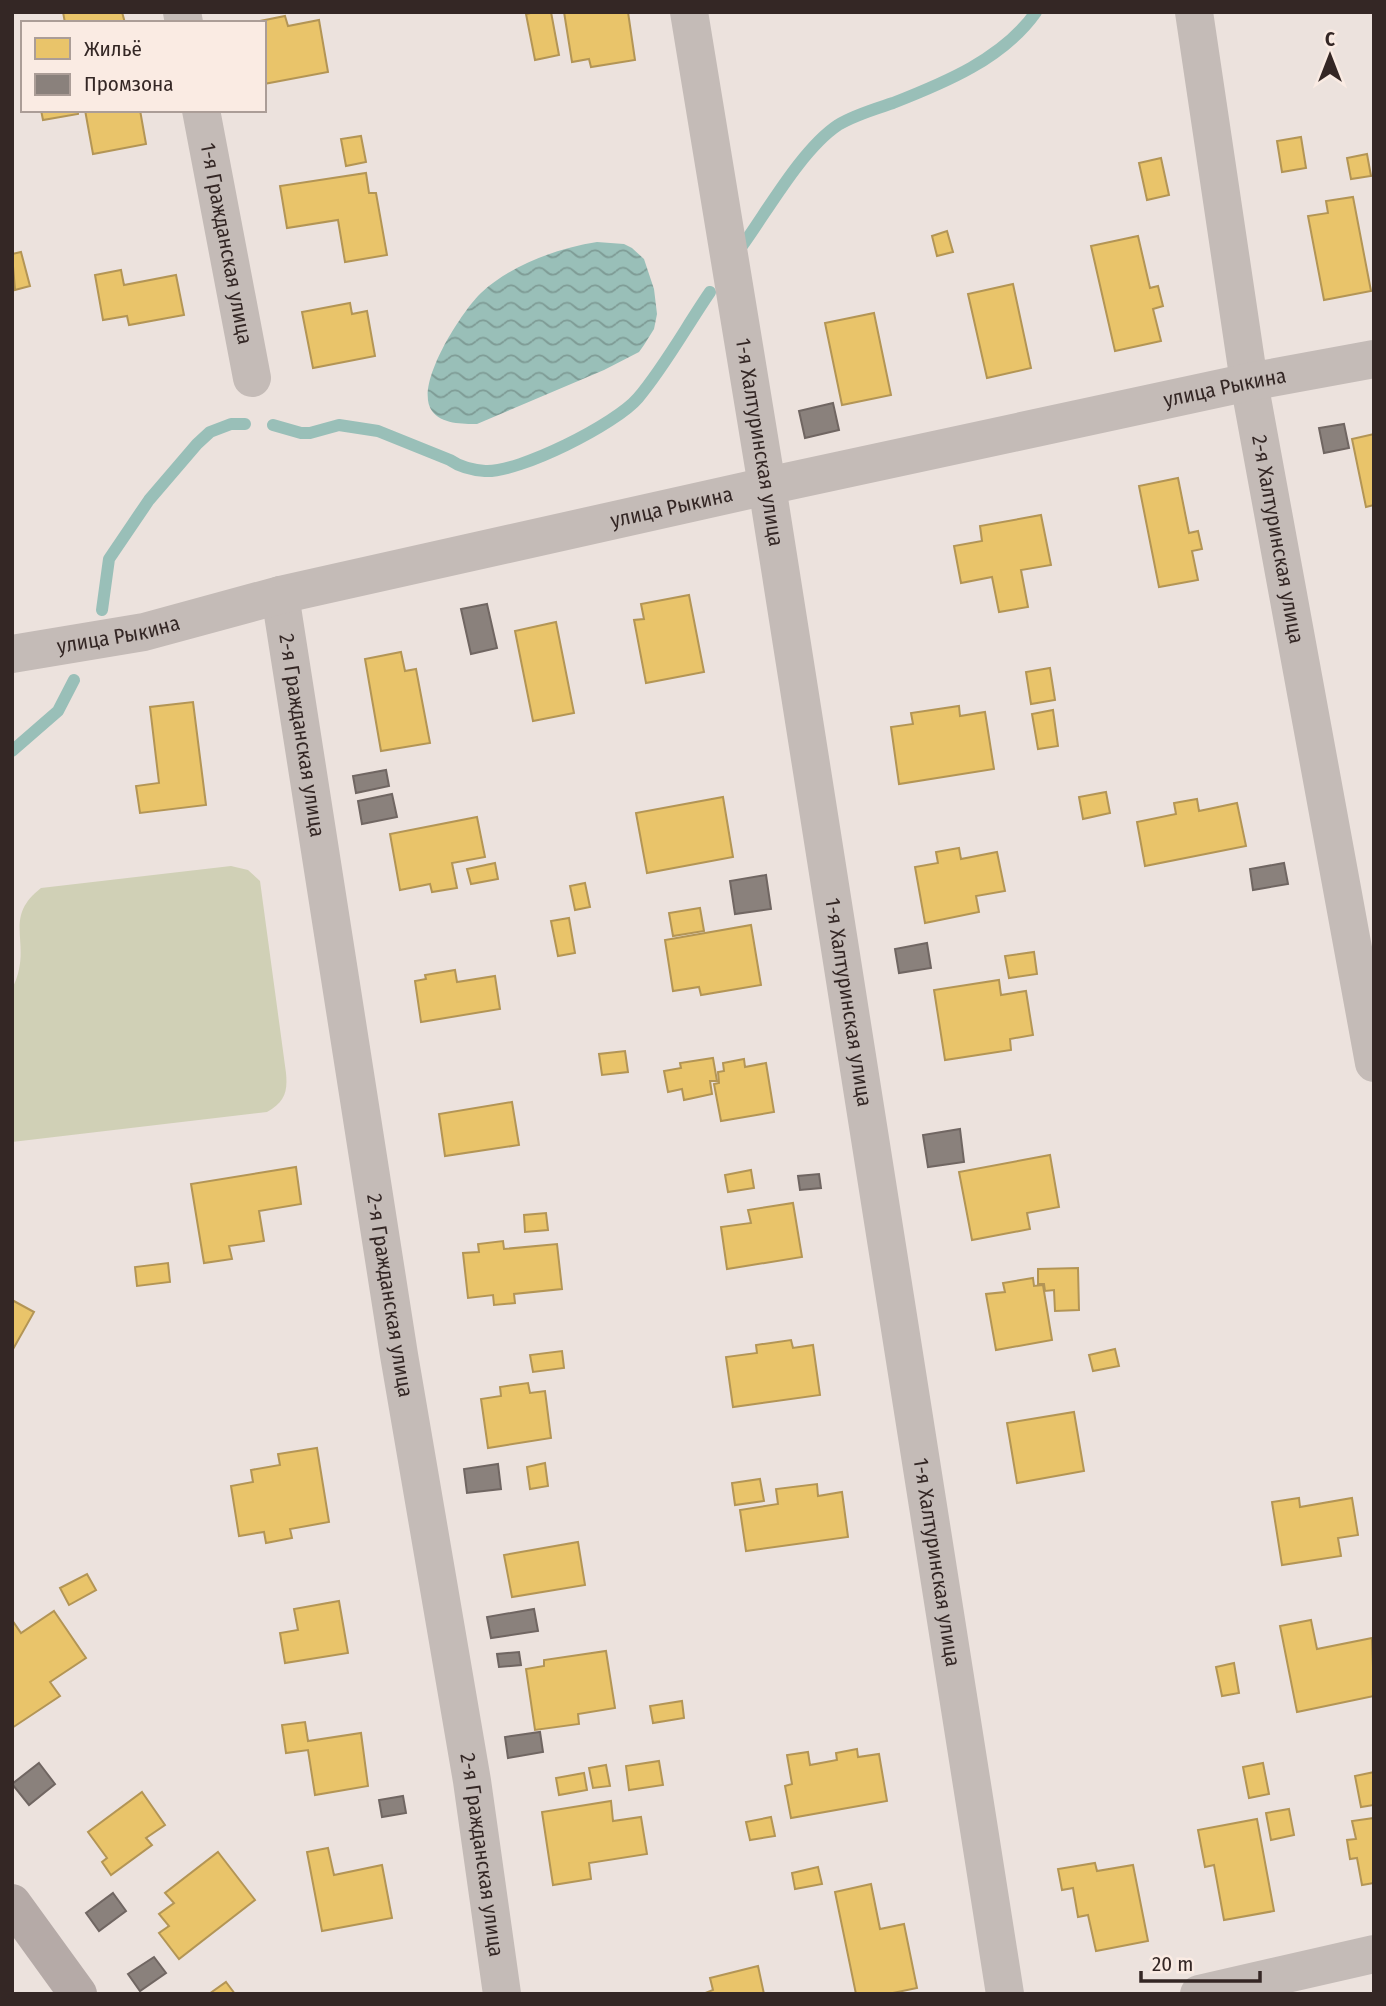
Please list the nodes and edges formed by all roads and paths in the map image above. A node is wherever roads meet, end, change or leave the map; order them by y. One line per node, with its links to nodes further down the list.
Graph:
1 (690, 12): 7 (street, 1-я Халтуринская улица)
2 (1194, 12): 6 (street, 2-я Халтуринская улица)
3 (201, 112): 5 (street, 1-я Гражданская улица)
4 (1374, 359): 6 (street, улица Рыкина)
5 (252, 377)
6 (1248, 382): 7 (street, улица Рыкина); 10 (street, 2-я Халтуринская улица)
7 (768, 486): 8 (street, улица Рыкина); 15 (street, 1-я Халтуринская улица)
8 (280, 595): 9 (street, улица Рыкина); 14 (street, 2-я Гражданская улица)
9 (12, 654)
10 (1374, 1063)
11 (12, 1903): 13 (main road)
12 (1374, 1954): 16 (street)
13 (78, 1994)
14 (502, 1994)
15 (1005, 1994)
16 (1199, 1994)

